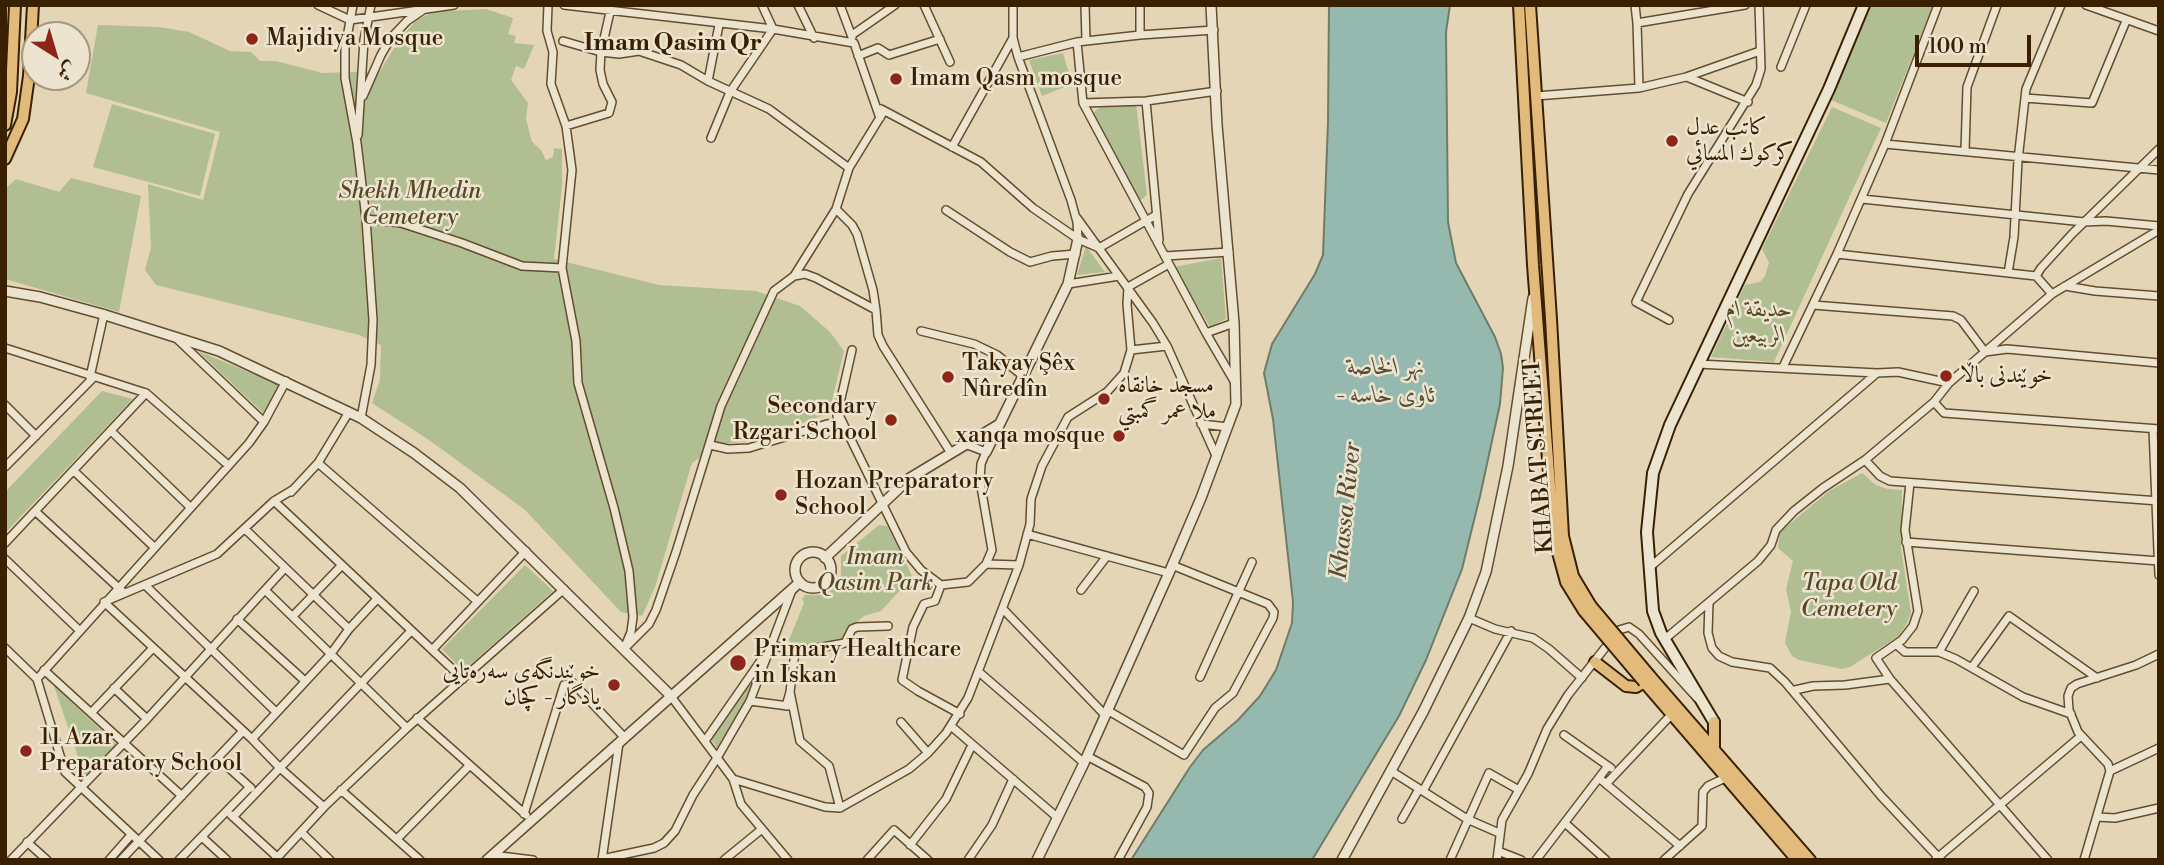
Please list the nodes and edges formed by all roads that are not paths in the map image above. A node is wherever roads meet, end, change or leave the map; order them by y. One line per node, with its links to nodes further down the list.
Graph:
1 (15, 5): 57 (main road)
2 (33, 5): 59 (main road)
3 (318, 5): 31 (street)
4 (354, 5): 31 (street)
5 (371, 5): 32 (street)
6 (454, 5): 29 (street)
7 (548, 5): 68 (street)
8 (564, 5): 30 (street)
9 (762, 5): 36 (street)
10 (798, 5): 40 (street)
11 (840, 5): 42 (street)
12 (895, 5): 42 (street)
13 (925, 5): 43 (street)
14 (1013, 5): 41 (street)
15 (1085, 5): 45 (street)
16 (1140, 5): 39 (street)
17 (1212, 5): 37 (street)
18 (1519, 5): 102 (main road, KHABAT STREET)
19 (1530, 5): 60 (main road, KHABAT STREET)
20 (1635, 5): 34 (street)
21 (1745, 5): 34 (street)
22 (1759, 5): 47 (street)
23 (1806, 5): 52 (street)
24 (1864, 5): 123 (main road)
25 (1938, 5): 71 (street)
26 (1997, 5): 74 (street)
27 (2062, 5): 61 (street)
28 (2086, 5): 33 (street)
29 (427, 8): 32 (street); 62 (street)
30 (610, 12): 35 (street); 48 (street)
31 (350, 20): 32 (street); 70 (street)
32 (367, 20): 62 (street)
33 (2126, 21): 38 (street); 61 (street)
34 (1637, 23): 55 (street)
35 (719, 25): 36 (street); 54 (street)
36 (773, 29): 40 (street); 58 (street)
37 (1214, 30): 39 (street); 56 (street)
38 (2159, 31)
39 (1140, 35): 45 (street)
40 (814, 38): 42 (street)
41 (1013, 38): 50 (street); 72 (street)
42 (853, 39): 49 (street)
43 (940, 39): 49 (street); 51 (street)
44 (563, 41): 48 (street)
45 (1086, 41): 46 (street)
46 (1077, 42): 50 (street); 65 (street)
47 (1760, 51): 53 (street); 64 (street)
48 (601, 52): 54 (street); 68 (street)
49 (858, 56): 66 (street)
50 (1018, 57): 84 (street)
51 (950, 62)
52 (1781, 67)
53 (1686, 76): 55 (street); 64 (street)
54 (708, 81): 58 (street)
55 (1639, 88): 60 (street)
56 (1217, 91): 63 (street); 93 (street)
57 (11, 92): 59 (main road); 67 (main road)
58 (730, 92): 69 (street); 77 (street)
59 (26, 94): 76 (main road)
60 (1536, 96): 195 (main road, KHABAT STREET)
61 (2025, 98): 75 (street)
62 (361, 101): 70 (street)
63 (1146, 101): 65 (street); 85 (street)
64 (1748, 102): 112 (street)
65 (1083, 103): 87 (street)
66 (882, 114): 72 (street); 77 (street)
67 (5, 125)
68 (566, 126): 97 (street)
69 (711, 138)
70 (357, 143): 86 (street)
71 (1885, 144): 74 (street); 80 (street)
72 (952, 146): 90 (street)
73 (2159, 149): 78 (street)
74 (1965, 151): 75 (street)
75 (2019, 155): 78 (street); 83 (street)
76 (5, 159)
77 (849, 168): 81 (street)
78 (2139, 169): 79 (street); 88 (street)
79 (2159, 170)
80 (1861, 199): 83 (street); 95 (street)
81 (836, 209): 99 (street); 110 (street)
82 (946, 210): 94 (street)
83 (2015, 214): 88 (street); 98 (street)
84 (1075, 215): 90 (street); 92 (street)
85 (1156, 215): 87 (street); 91 (street)
86 (366, 219): 97 (street); 135 (street)
87 (1146, 220): 91 (street); 92 (street)
88 (2084, 222): 89 (street); 101 (street)
89 (2159, 228): 104 (street)
90 (1078, 239): 92 (street); 94 (street)
91 (1159, 244): 96 (street)
92 (1098, 248): 100 (street)
93 (1229, 252): 96 (street); 113 (street)
94 (1076, 254): 103 (street)
95 (1837, 254): 98 (street); 109 (street)
96 (1167, 260): 105 (street); 115 (street)
97 (562, 268): 213 (street)
98 (2008, 273): 101 (street)
99 (794, 276): 110 (street); 145 (street)
100 (1119, 276): 103 (street); 105 (street)
101 (2036, 276): 107 (street)
102 (1536, 283): 195 (main road, KHABAT STREET); 197 (street)
103 (1068, 284): 126 (street)
104 (2066, 286): 107 (street); 108 (street)
105 (1128, 287): 117 (street); 120 (street)
106 (5, 291): 111 (street)
107 (2052, 294): 121 (street)
108 (2159, 296)
109 (1813, 305): 121 (street); 124 (street)
110 (876, 310): 147 (street)
111 (104, 314): 116 (street); 127 (street)
112 (1669, 320)
113 (1234, 323): 115 (street); 130 (street)
114 (921, 331): 126 (street)
115 (1206, 333): 130 (street)
116 (175, 337): 128 (street); 136 (street)
117 (1167, 346): 120 (street); 139 (street)
118 (5, 348): 127 (street)
119 (852, 350): 137 (street)
120 (1131, 351): 161 (street)
121 (1985, 352): 122 (street); 129 (street)
122 (2159, 363)
123 (1698, 365): 124 (street); 175 (main road)
124 (1783, 367): 125 (street)
125 (1877, 373): 129 (street); 175 (street)
126 (1023, 376): 138 (street)
127 (91, 378): 131 (street); 143 (street)
128 (286, 381): 134 (street); 136 (street)
129 (1949, 383): 132 (street)
130 (1237, 385): 140 (street)
131 (146, 393): 142 (street); 151 (street)
132 (1934, 401): 141 (street); 149 (street)
133 (5, 405): 143 (street)
134 (349, 412): 135 (street); 150 (street)
135 (361, 418): 165 (street)
136 (264, 422): 151 (street)
137 (839, 423): 145 (street); 156 (street)
138 (1000, 424): 144 (street); 146 (street)
139 (1201, 424): 140 (street); 148 (street)
140 (1228, 428): 148 (street)
141 (2156, 429): 155 (street)
142 (111, 431): 153 (street); 158 (street)
143 (36, 436): 152 (street)
144 (965, 444): 146 (street); 147 (street)
145 (710, 445): 213 (street)
146 (986, 452): 171 (street)
147 (951, 453): 156 (street)
148 (1217, 458): 176 (street)
149 (1865, 460): 154 (street); 193 (street)
150 (318, 463): 157 (street); 191 (street)
151 (228, 464): 158 (street)
152 (5, 467)
153 (74, 471): 159 (street); 164 (street)
154 (1910, 483): 155 (street); 162 (street)
155 (2157, 501): 169 (street)
156 (883, 502): 167 (street); 180 (street)
157 (276, 503): 160 (street); 172 (street)
158 (190, 507): 164 (street)
159 (36, 511): 163 (street); 181 (street)
160 (245, 529): 174 (street); 179 (street)
161 (1027, 534): 166 (street); 173 (street)
162 (1906, 542): 169 (street); 208 (street)
163 (5, 543)
164 (154, 547): 181 (street)
165 (526, 551): 182 (street); 191 (street)
166 (1107, 556): 176 (street); 185 (street)
167 (825, 558): 178 (street); 178 (street)
168 (5, 559): 202 (street)
169 (2158, 561): 177 (street)
170 (1252, 562): 186 (street)
171 (986, 564): 173 (street); 180 (street)
172 (342, 565): 189 (street); 190 (street)
173 (1019, 565): 194 (street)
174 (285, 568): 184 (street); 189 (street)
175 (1649, 568): 206 (main road)
176 (1170, 569): 186 (street); 241 (street)
177 (2159, 575)
178 (800, 582): 183 (street)
179 (145, 585): 188 (street); 211 (street)
180 (941, 585): 243 (street)
181 (118, 588): 188 (street); 192 (street)
182 (564, 589): 213 (street); 226 (street)
183 (792, 589): 207 (street); 236 (street)
184 (265, 590): 196 (street); 198 (street)
185 (1082, 590)
186 (1240, 591): 224 (street); 241 (street)
187 (1974, 592): 216 (street)
188 (125, 594): 192 (street)
189 (314, 595): 196 (street); 201 (street)
190 (377, 599): 201 (street); 203 (street)
191 (478, 601): 212 (street)
192 (104, 602): 202 (street); 210 (street)
193 (1709, 603): 199 (street); 205 (street)
194 (1003, 609): 223 (street); 241 (street)
195 (1587, 609): 230 (main road, KHABAT STREET, bridge)
196 (293, 616): 218 (street)
197 (1469, 618): 204 (street); 270 (street)
198 (237, 619): 211 (street); 232 (street)
199 (1688, 620): 205 (street); 206 (street)
200 (888, 626): 215 (street)
201 (349, 629): 218 (street)
202 (80, 631): 222 (street)
203 (411, 631): 212 (street); 233 (street)
204 (1511, 631): 227 (street); 281 (street)
205 (1708, 631): 235 (street)
206 (1665, 639): 214 (main road)
207 (773, 645): 215 (street); 238 (street); 258 (street)
208 (1897, 645): 216 (street); 231 (street)
209 (5, 648): 229 (street)
210 (153, 648): 225 (street); 234 (street)
211 (210, 649): 225 (street); 240 (street)
212 (433, 649): 226 (street)
213 (624, 649): 236 (street)
214 (1672, 651): 219 (main road); 237 (main road)
215 (794, 652): 239 (street)
216 (1939, 652): 221 (street)
217 (2159, 654): 228 (street)
218 (330, 655): 232 (street); 233 (street)
219 (1662, 660): 220 (street); 237 (street)
220 (1595, 662): 227 (street); 230 (main road)
221 (1972, 667): 228 (street); 244 (street)
222 (44, 670): 229 (street); 242 (street)
223 (979, 671): 243 (street); 266 (street)
224 (1200, 677)
225 (184, 678): 247 (street); 253 (street)
226 (463, 678): 246 (street)
227 (1582, 678): 282 (street)
228 (2097, 678): 244 (street)
229 (37, 679): 278 (street)
230 (1647, 679): 245 (main road, KHABAT STREET); 250 (main road, KHABAT STREET)
231 (1890, 679): 235 (street); 284 (street)
232 (305, 681): 240 (street)
233 (359, 684): 252 (street); 269 (street)
234 (114, 688): 242 (street); 247 (street)
235 (1795, 691): 310 (street)
236 (670, 695): 257 (street); 258 (street)
237 (1700, 698): 248 (main road)
238 (750, 701): 239 (street); 265 (street)
239 (789, 706): 286 (street)
240 (276, 712): 256 (street)
241 (1106, 712): 266 (street)
242 (91, 713): 259 (street)
243 (960, 714): 251 (street)
244 (2071, 714): 255 (street)
245 (1671, 715): 272 (street); 274 (main road, KHABAT STREET)
246 (417, 718): 252 (street); 267 (street)
247 (147, 719): 259 (street)
248 (1713, 720): 250 (main road); 262 (main road)
249 (901, 722): 263 (street)
250 (1694, 725): 262 (main road, KHABAT STREET)
251 (951, 726): 260 (street); 263 (street)
252 (407, 728): 280 (street)
253 (243, 731): 256 (street); 264 (street)
254 (1563, 735): 268 (street)
255 (2081, 736): 271 (street); 284 (street)
256 (252, 739): 269 (street)
257 (622, 739): 289 (street); 289 (street); 309 (street)
258 (705, 741): 265 (street)
259 (124, 743): 278 (street); 283 (street)
260 (972, 745): 276 (street); 303 (street)
261 (2159, 748): 271 (street)
262 (1714, 750): 336 (main road, KHABAT STREET)
263 (928, 753): 286 (street)
264 (218, 758): 279 (street); 283 (street)
265 (717, 758): 275 (street); 309 (street)
266 (1086, 759): 291 (street); 328 (street)
267 (469, 766): 289 (street); 300 (street)
268 (1608, 766): 272 (street); 273 (street)
269 (280, 768): 279 (street); 285 (street)
270 (1391, 771): 281 (street); 329 (street)
271 (2110, 772): 290 (street)
272 (1617, 773): 277 (street)
273 (1599, 778): 277 (street); 294 (street)
274 (1725, 778): 304 (street); 335 (main road, KHABAT STREET)
275 (733, 779): 286 (street); 295 (street)
276 (1013, 779): 291 (street); 326 (street)
277 (1606, 785): 304 (street)
278 (80, 788): 298 (street); 301 (street)
279 (253, 790): 288 (street)
280 (341, 790): 285 (street); 300 (street)
281 (1421, 790): 292 (street); 293 (street)
282 (1519, 790): 293 (street); 297 (street)
283 (181, 796): 302 (street)
284 (1998, 804): 310 (street); 337 (street)
285 (324, 807): 296 (street)
286 (840, 808)
287 (2159, 808): 290 (street)
288 (230, 814): 299 (street); 308 (street)
289 (528, 817): 307 (street)
290 (2097, 817): 338 (street)
291 (1058, 818): 327 (street)
292 (1402, 819)
293 (1467, 820): 297 (street); 330 (street)
294 (1565, 823): 332 (street); 333 (street)
295 (762, 829): 321 (street); 322 (street)
296 (301, 832): 308 (street); 318 (street)
297 (1499, 833): 306 (street)
298 (131, 835): 302 (street); 313 (street)
299 (202, 837): 316 (street); 317 (street)
300 (397, 839): 319 (street)
301 (27, 842): 311 (street); 312 (street)
302 (138, 842): 314 (street); 315 (street)
303 (910, 845): 305 (street); 323 (street)
304 (1680, 846): 334 (street)
305 (918, 852): 324 (street); 325 (street)
306 (1498, 855): 331 (street)
307 (490, 857): 320 (street)
308 (276, 859)
309 (602, 859)
310 (1938, 859)
311 (11, 860)
312 (47, 860)
313 (109, 860)
314 (121, 860)
315 (159, 860)
316 (179, 860)
317 (227, 860)
318 (330, 860)
319 (420, 860)
320 (533, 860)
321 (724, 860)
322 (788, 860)
323 (867, 860)
324 (912, 860)
325 (928, 860)
326 (968, 860)
327 (1037, 860)
328 (1118, 860)
329 (1342, 860)
330 (1450, 860)
331 (1521, 860)
332 (1536, 860)
333 (1606, 860)
334 (1664, 860)
335 (1797, 860)
336 (1810, 860)
337 (2048, 860)
338 (2084, 860)

